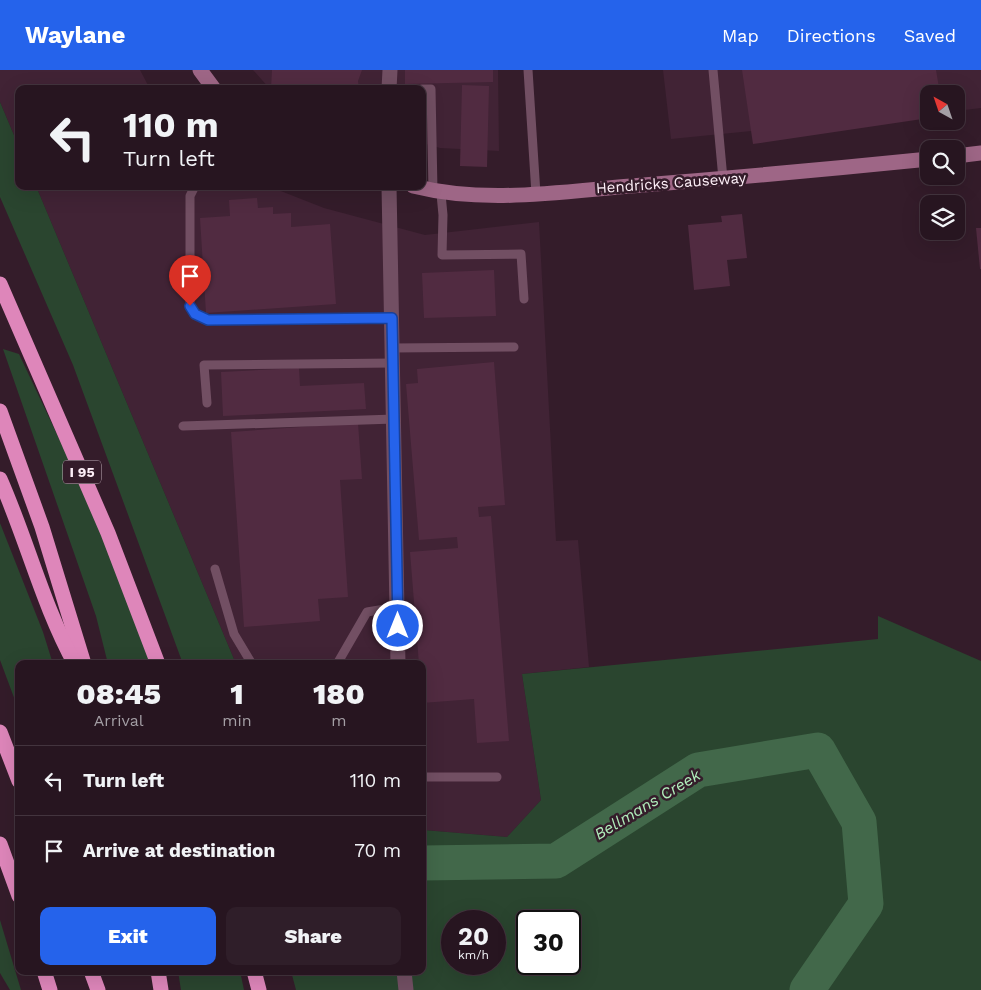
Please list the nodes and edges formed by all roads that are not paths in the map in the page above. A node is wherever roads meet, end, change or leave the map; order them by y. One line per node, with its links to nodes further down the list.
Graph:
1 (200, 70): 5 (main road)
2 (390, 70): 6 (street)
3 (528, 70): 16 (lane)
4 (713, 70): 11 (lane)
5 (211, 85)
6 (390, 85)
7 (426, 89): 15 (lane)
8 (981, 153): 9 (main road)
9 (965, 155)
10 (920, 160): 11 (main road, Hendricks Causeway)
11 (723, 179): 16 (main road, Hendricks Causeway)
12 (426, 189): 15 (main road, Hendricks Causeway)
13 (193, 190): 19 (lane)
14 (389, 190): 19 (street)
15 (437, 192): 16 (main road, Hendricks Causeway); 18 (lane)
16 (536, 194)
17 (0, 284): 31 (highway, I 95)
18 (524, 299)
19 (392, 318): 21 (street)
20 (514, 347): 21 (lane)
21 (393, 356): 22 (lane); 24 (street)
22 (207, 403)
23 (0, 411): 30 (highway)
24 (394, 419): 25 (lane); 28 (street)
25 (183, 426)
26 (0, 479): 29 (highway)
27 (215, 569): 32 (lane)
28 (397, 607): 33 (lane); 34 (street)
29 (74, 660)
30 (83, 660)
31 (156, 660)
32 (250, 660)
33 (339, 660)
34 (398, 660)
35 (0, 732): 36 (highway)
36 (15, 771)
37 (426, 777): 38 (lane)
38 (497, 777)
39 (0, 844): 40 (highway)
40 (15, 885)
41 (45, 975): 46 (highway)
42 (92, 975): 47 (highway)
43 (159, 975): 48 (highway)
44 (255, 975): 49 (highway)
45 (404, 975): 50 (street)
46 (50, 990)
47 (98, 990)
48 (161, 990)
49 (259, 990)
50 (406, 990)

